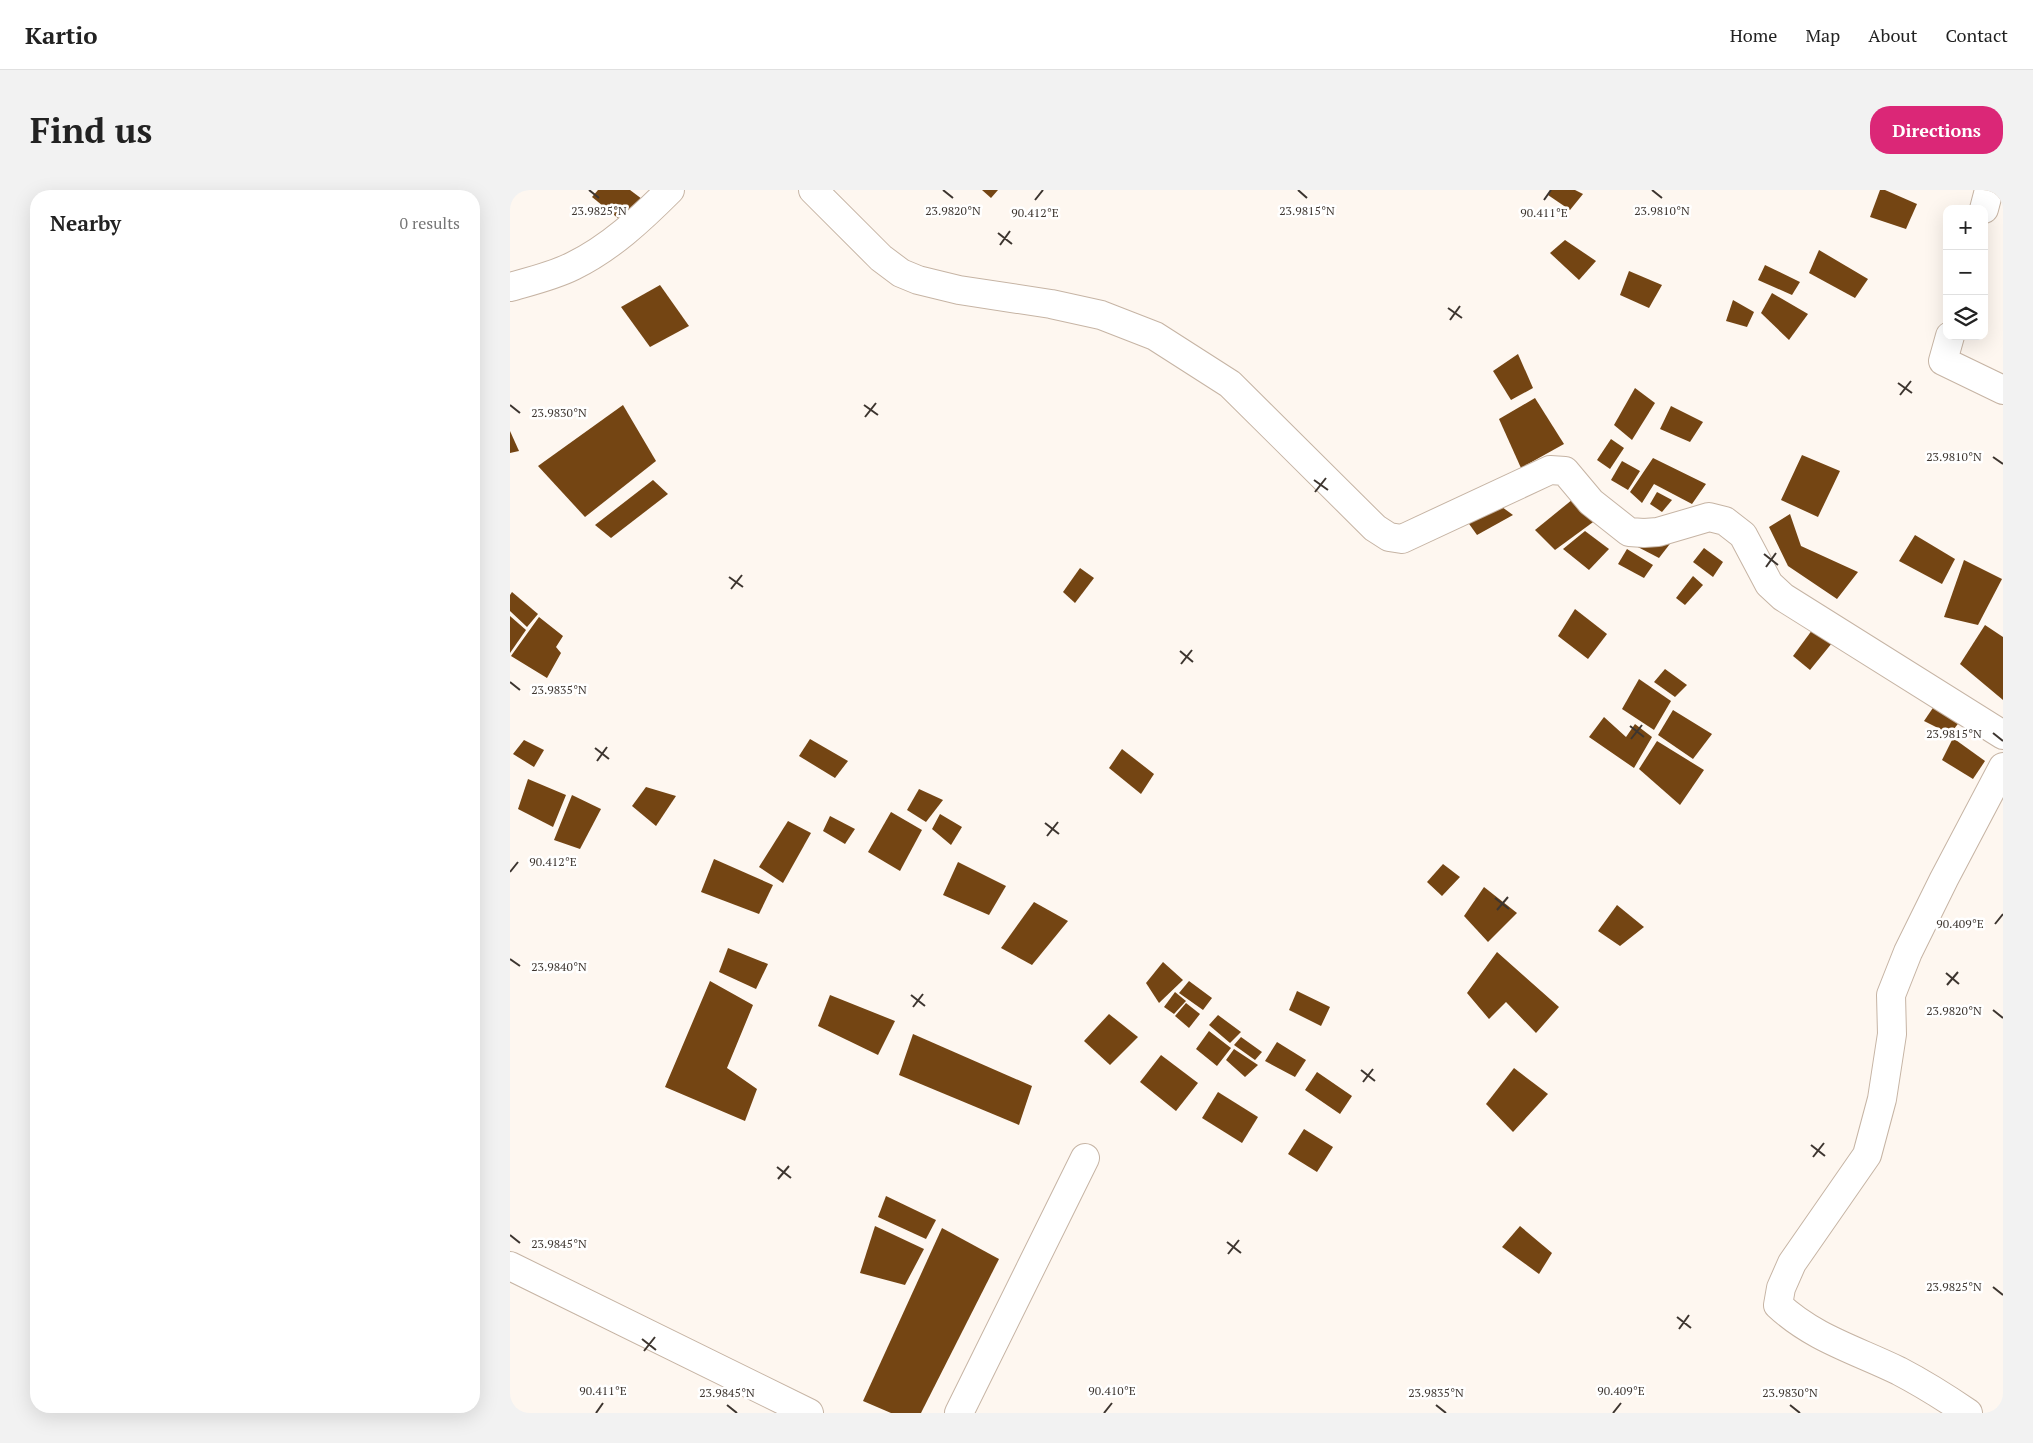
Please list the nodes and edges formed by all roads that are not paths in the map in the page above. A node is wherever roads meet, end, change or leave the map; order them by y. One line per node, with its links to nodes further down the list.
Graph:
1 (670, 190): 5 (street)
2 (813, 190): 8 (street)
3 (1989, 190): 4 (street)
4 (1985, 205)
5 (510, 287)
6 (1949, 340): 7 (street)
7 (2003, 390)
8 (2003, 735)
9 (2003, 767): 14 (street)
10 (1085, 1158): 13 (street)
11 (510, 1266): 12 (street)
12 (809, 1413)
13 (959, 1413)
14 (1968, 1413)

